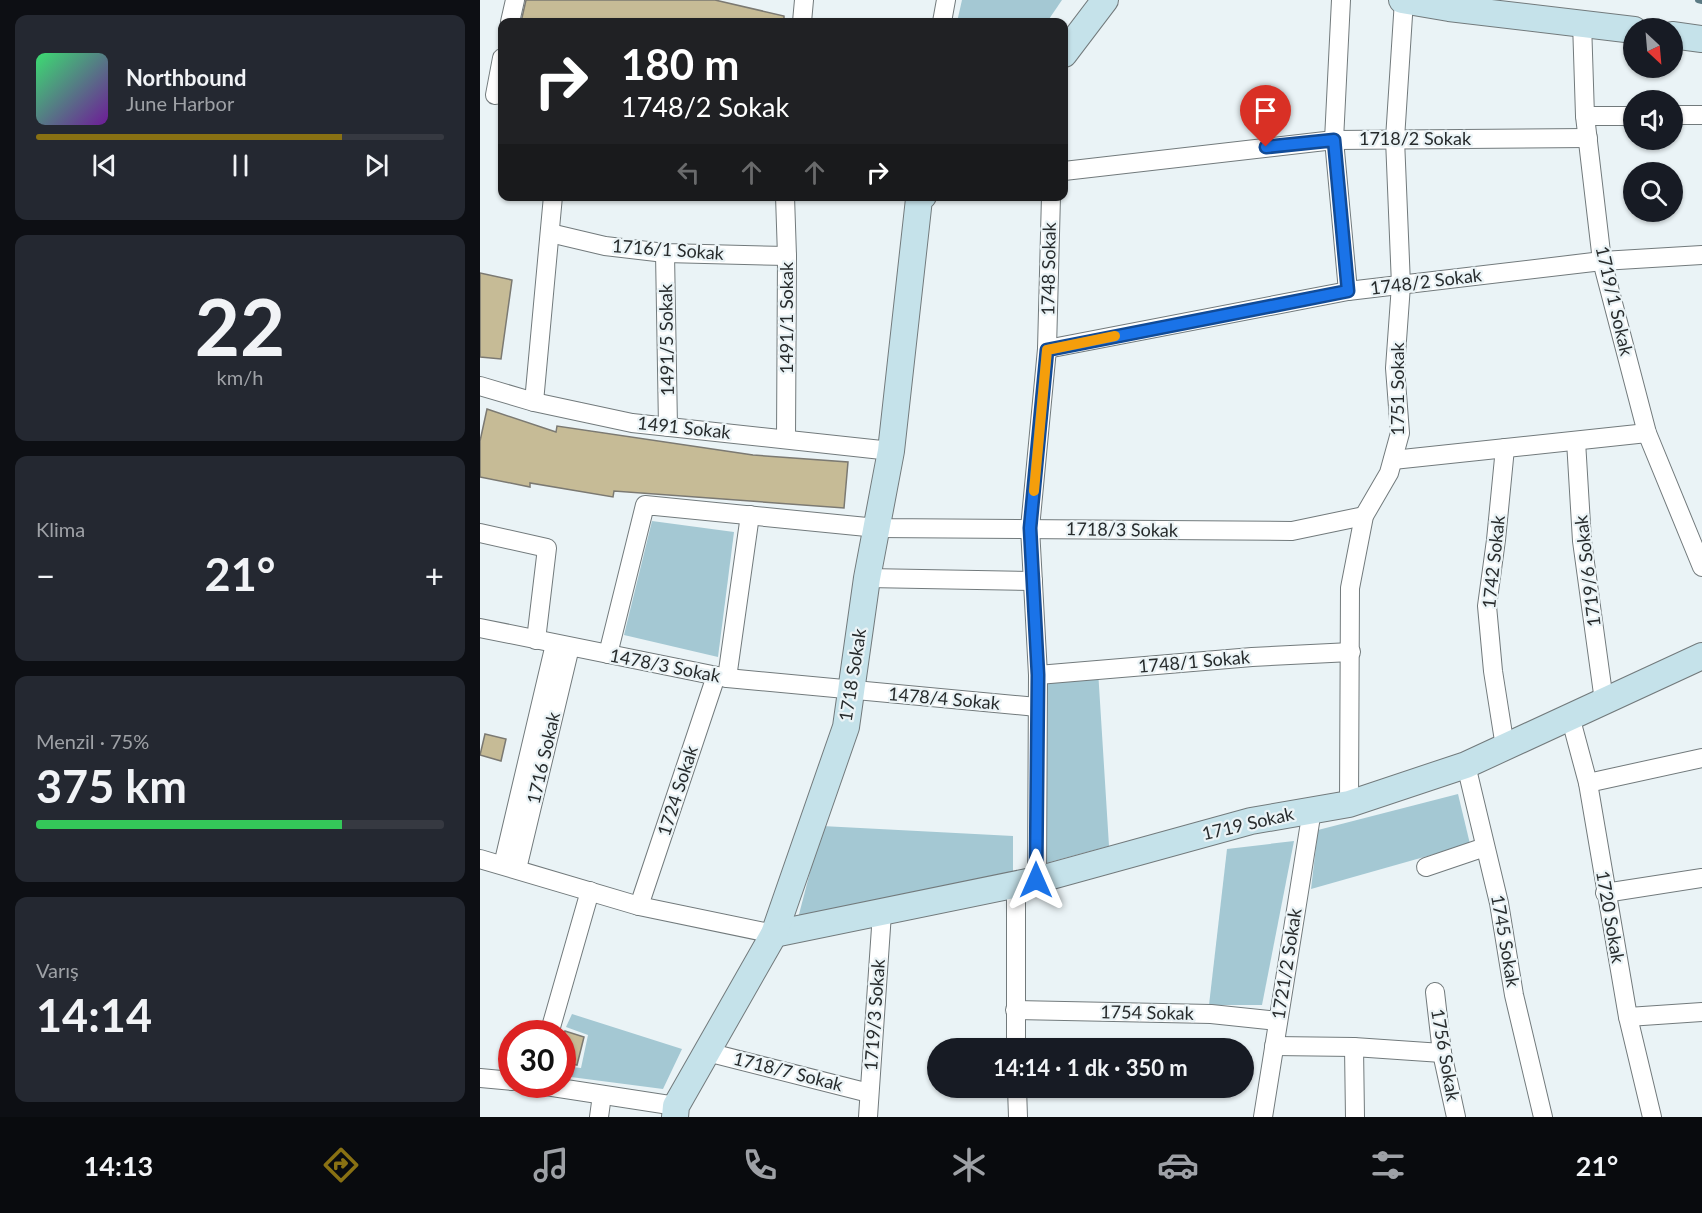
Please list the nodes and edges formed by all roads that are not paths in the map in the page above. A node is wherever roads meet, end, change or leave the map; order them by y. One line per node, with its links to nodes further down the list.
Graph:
1 (515, 0): 7 (street)
2 (804, 0): 8 (street)
3 (946, 0): 9 (street)
4 (1105, 0): 14 (main road)
5 (1341, 0): 23 (street)
6 (1403, 0): 10 (main road); 22 (street, 1751 Sokak)
7 (511, 18)
8 (802, 18)
9 (943, 18)
10 (1582, 22): 11 (main road); 19 (street, 1719/1 Sokak)
11 (1623, 28)
12 (1683, 36): 13 (main road)
13 (1702, 39)
14 (1068, 49)
15 (498, 72): 16 (street)
16 (492, 94)
17 (1683, 115): 18 (street)
18 (1702, 115)
19 (1585, 116): 20 (street); 21 (street, 1719/1 Sokak)
20 (1623, 116)
21 (1588, 138): 22 (street, 1718/2 Sokak); 33 (street, 1719/1 Sokak)
22 (1395, 139): 23 (street, 1718/2 Sokak); 34 (street, 1751 Sokak)
23 (1334, 140): 24 (street, 1718/2 Sokak); 35 (street)
24 (1068, 171)
25 (553, 201): 29 (street)
26 (785, 201): 32 (street, 1491/1 Sokak)
27 (919, 201): 44 (main road, 1718 Sokak)
28 (1051, 201): 36 (street, 1748 Sokak)
29 (550, 233): 30 (street, 1716/1 Sokak); 38 (street)
30 (665, 253): 32 (street, 1716/1 Sokak); 39 (street, 1491/5 Sokak)
31 (1702, 255): 33 (street, 1748/2 Sokak)
32 (787, 256): 41 (street, 1491/1 Sokak)
33 (1602, 261): 34 (street, 1748/2 Sokak); 40 (street, 1719/1 Sokak)
34 (1401, 285): 35 (street, 1748/2 Sokak); 45 (street, 1751 Sokak)
35 (1348, 291): 36 (street, 1748/2 Sokak)
36 (1047, 350): 49 (street, 1748 Sokak)
37 (480, 386): 38 (street, 1491 Sokak)
38 (534, 402): 39 (street, 1491 Sokak)
39 (669, 427): 41 (street, 1491 Sokak)
40 (1647, 433): 42 (street); 51 (street, 1719/1 Sokak)
41 (786, 439): 44 (street, 1491 Sokak)
42 (1576, 441): 43 (street); 63 (street, 1719/6 Sokak)
43 (1505, 448): 45 (street); 66 (street, 1742 Sokak)
44 (891, 451): 48 (main road, 1718 Sokak)
45 (1393, 460): 47 (street, 1751 Sokak)
46 (750, 515): 48 (street, 1718/3 Sokak); 58 (street, 1718/3 Sokak); 61 (street, 1724 Sokak)
47 (1364, 516): 49 (street, 1718/3 Sokak); 57 (street, 1751 Sokak)
48 (878, 528): 49 (street, 1718/3 Sokak); 52 (main road, 1718 Sokak)
49 (1030, 528): 53 (street, 1748 Sokak)
50 (480, 533): 55 (street)
51 (1702, 567)
52 (867, 578): 53 (street); 62 (main road, 1718 Sokak)
53 (1033, 581): 60 (street, 1748 Sokak)
54 (480, 628): 55 (street, 1478/3 Sokak)
55 (536, 640): 56 (street, 1478/3 Sokak)
56 (563, 646): 58 (street, 1478/3 Sokak); 74 (street, 1716 Sokak)
57 (1351, 652): 60 (street, 1748/1 Sokak); 70 (street, 1751 Sokak)
58 (608, 654): 61 (street, 1478/3 Sokak)
59 (1702, 656): 63 (main road, 1719 Sokak)
60 (1038, 675): 64 (street, 1748 Sokak)
61 (722, 677): 62 (street, 1478/3 Sokak); 80 (street, 1724 Sokak)
62 (852, 691): 64 (street, 1478/4 Sokak); 82 (main road, 1718 Sokak)
63 (1604, 701): 65 (main road, 1719 Sokak)
64 (1037, 706): 77 (street, 1748 Sokak)
65 (1570, 716): 66 (main road, 1719 Sokak); 69 (street, 1720 Sokak)
66 (1505, 747): 68 (main road, 1719 Sokak)
67 (1702, 758): 69 (street)
68 (1466, 765): 70 (main road, 1719 Sokak); 72 (street, 1745 Sokak)
69 (1588, 783): 79 (street, 1720 Sokak)
70 (1348, 804): 71 (main road, 1719 Sokak)
71 (1312, 810): 77 (main road, 1719 Sokak); 88 (street, 1721/2 Sokak)
72 (1485, 847): 75 (street); 107 (street, 1745 Sokak)
73 (480, 859): 74 (street)
74 (510, 867): 78 (street)
75 (1426, 867)
76 (1702, 878): 79 (street)
77 (1026, 883): 81 (main road, 1719 Sokak); 84 (street, 1748 Sokak)
78 (590, 891): 80 (street); 87 (street)
79 (1605, 893): 86 (street, 1720 Sokak)
80 (639, 906): 82 (street)
81 (882, 913): 82 (main road, 1719 Sokak); 97 (street, 1719/3 Sokak)
82 (774, 934): 92 (main road, 1718 Sokak)
83 (1435, 992): 93 (street, 1756 Sokak)
84 (1015, 1010): 88 (street, 1754 Sokak); 89 (street, 1748 Sokak)
85 (1702, 1012): 86 (street)
86 (1628, 1017): 108 (street, 1720 Sokak)
87 (553, 1020)
88 (1278, 1021): 90 (street, 1721/2 Sokak)
89 (1016, 1038)
90 (1274, 1046): 91 (street); 104 (street, 1721/2 Sokak)
91 (1354, 1047): 93 (street); 105 (street)
92 (707, 1052): 97 (street, 1718/7 Sokak); 100 (main road, 1718 Sokak)
93 (1442, 1053): 106 (street, 1756 Sokak)
94 (480, 1077): 95 (street)
95 (498, 1080)
96 (576, 1091): 98 (street)
97 (869, 1093): 102 (street, 1719/3 Sokak)
98 (602, 1095): 100 (street); 101 (street)
99 (1017, 1098): 103 (street)
100 (676, 1111)
101 (599, 1117)
102 (868, 1117)
103 (1018, 1117)
104 (1263, 1117)
105 (1354, 1117)
106 (1456, 1117)
107 (1543, 1117)
108 (1652, 1117)

